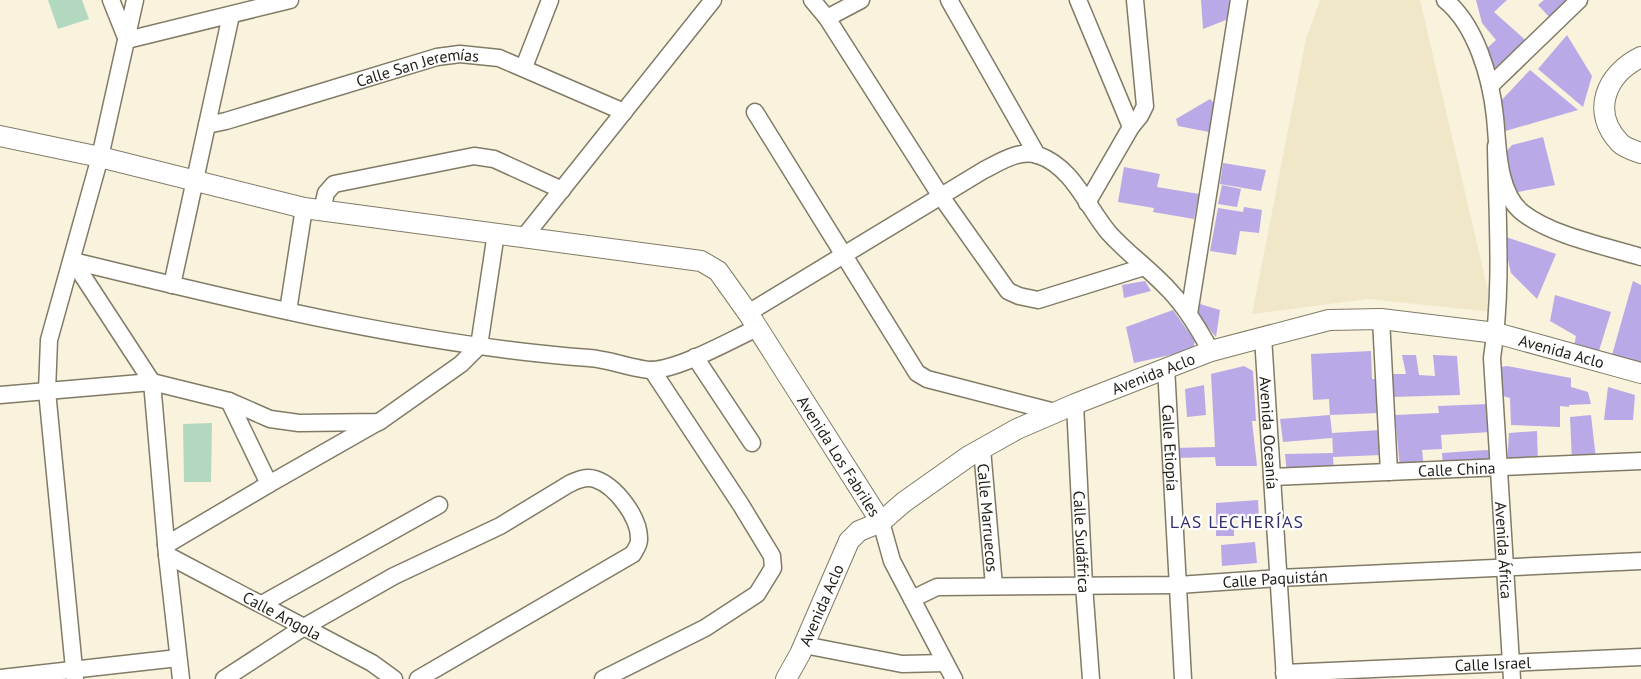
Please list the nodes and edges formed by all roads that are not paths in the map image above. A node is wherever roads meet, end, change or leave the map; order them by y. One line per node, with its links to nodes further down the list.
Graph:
1 (111, 0): 18 (street)
2 (135, 0): 18 (street)
3 (290, 0): 15 (street)
4 (550, 0): 20 (street)
5 (713, 0): 22 (street)
6 (812, 0): 16 (street)
7 (861, 0): 16 (street)
8 (949, 0): 26 (street)
9 (1078, 0): 25 (street)
10 (1135, 0): 25 (street)
11 (1239, 0): 46 (street)
12 (1445, 0): 17 (street)
13 (1464, 0): 17 (street)
14 (1580, 0): 21 (street)
15 (231, 14): 18 (street); 24 (street)
16 (828, 18): 35 (street)
17 (1468, 24): 21 (street)
18 (127, 40): 32 (street)
19 (1641, 58): 29 (street)
20 (524, 68): 22 (street, Calle San Jeremías); 24 (street, Calle San Jeremías)
21 (1490, 86): 28 (street)
22 (624, 112): 34 (street)
23 (755, 112): 40 (street)
24 (207, 124): 33 (street)
25 (1131, 127): 36 (street)
26 (1025, 134): 30 (street); 31 (street)
27 (0, 136): 32 (street)
28 (1496, 146): 41 (street); 49 (street, Avenida África)
29 (1641, 154)
30 (1014, 155): 31 (street); 35 (street)
31 (1036, 155): 36 (street)
32 (100, 157): 33 (street); 42 (street)
33 (195, 181): 37 (street); 44 (street)
34 (562, 190): 37 (street); 39 (street)
35 (940, 195): 40 (street); 43 (street)
36 (1087, 203): 43 (street)
37 (313, 209): 38 (street); 45 (street)
38 (496, 233): 39 (street); 51 (street)
39 (524, 237): 48 (street, Avenida Los Fabriles)
40 (843, 255): 48 (street); 62 (street)
41 (1641, 257)
42 (73, 261): 44 (street); 57 (street); 58 (street)
43 (1144, 267): 46 (street)
44 (172, 285): 45 (street)
45 (288, 311): 51 (street)
46 (1188, 314): 52 (street)
47 (1381, 320): 49 (street, Avenida Aclo); 50 (street, Avenida Aclo); 68 (street)
48 (752, 321): 53 (street); 72 (street, Avenida Los Fabriles)
49 (1496, 333): 56 (street, Avenida Aclo); 67 (street, Avenida África)
50 (1263, 337): 52 (street, Avenida Aclo); 69 (street, Avenida Oceanía)
51 (479, 346): 55 (street); 63 (street)
52 (1211, 351): 54 (street, Avenida Aclo)
53 (695, 357): 55 (street); 64 (street)
54 (1166, 367): 61 (street, Avenida Aclo); 79 (street, Calle Etiopía)
55 (652, 370): 95 (street)
56 (1641, 373)
57 (152, 382): 58 (street); 60 (street); 73 (street)
58 (47, 391): 59 (street); 88 (street)
59 (0, 395)
60 (229, 401): 63 (street); 70 (street)
61 (1075, 404): 62 (street, Avenida Aclo); 77 (street, Calle Sudáfrica)
62 (1055, 412): 65 (street, Avenida Aclo)
63 (379, 422): 70 (street)
64 (752, 443)
65 (982, 449): 72 (street, Avenida Aclo); 78 (street, Calle Marruecos)
66 (1641, 462): 67 (street, Calle China)
67 (1499, 469): 68 (street, Calle China); 75 (street, Avenida África)
68 (1389, 472): 69 (street, Calle China)
69 (1272, 477): 76 (street, Avenida Oceanía)
70 (269, 484): 73 (street)
71 (439, 505): 81 (street)
72 (881, 522): 80 (street, Avenida Los Fabriles); 83 (street, Avenida Aclo)
73 (166, 550): 81 (street, Calle Angola); 85 (street)
74 (1641, 561): 75 (street, Calle Paquistán)
75 (1506, 566): 76 (street, Calle Paquistán); 86 (street, Avenida África)
76 (1279, 578): 79 (street, Calle Paquistán); 89 (street, Avenida Oceanía)
77 (1084, 584): 78 (street, Calle Paquistán); 79 (street, Calle Paquistán); 98 (street, Calle Sudáfrica)
78 (994, 586): 80 (street, Calle Paquistán)
79 (1178, 586): 99 (street, Calle Etiopía)
80 (912, 599): 87 (street, Avenida Los Fabriles)
81 (262, 604): 82 (street, Calle Angola)
82 (304, 627): 92 (street); 93 (street, Calle Angola); 94 (street)
83 (804, 645): 87 (street); 96 (street, Avenida Aclo)
84 (1641, 657): 86 (street, Calle Israel)
85 (178, 658): 88 (street); 91 (street)
86 (1512, 662): 89 (street, Calle Israel); 100 (street, Avenida África)
87 (945, 663): 97 (street, Avenida Los Fabriles)
88 (74, 674): 90 (street)
89 (1285, 676)
90 (0, 678)
91 (181, 679)
92 (224, 679)
93 (394, 679)
94 (418, 679)
95 (603, 679)
96 (786, 679)
97 (954, 679)
98 (1091, 679)
99 (1183, 679)
100 (1512, 679)

